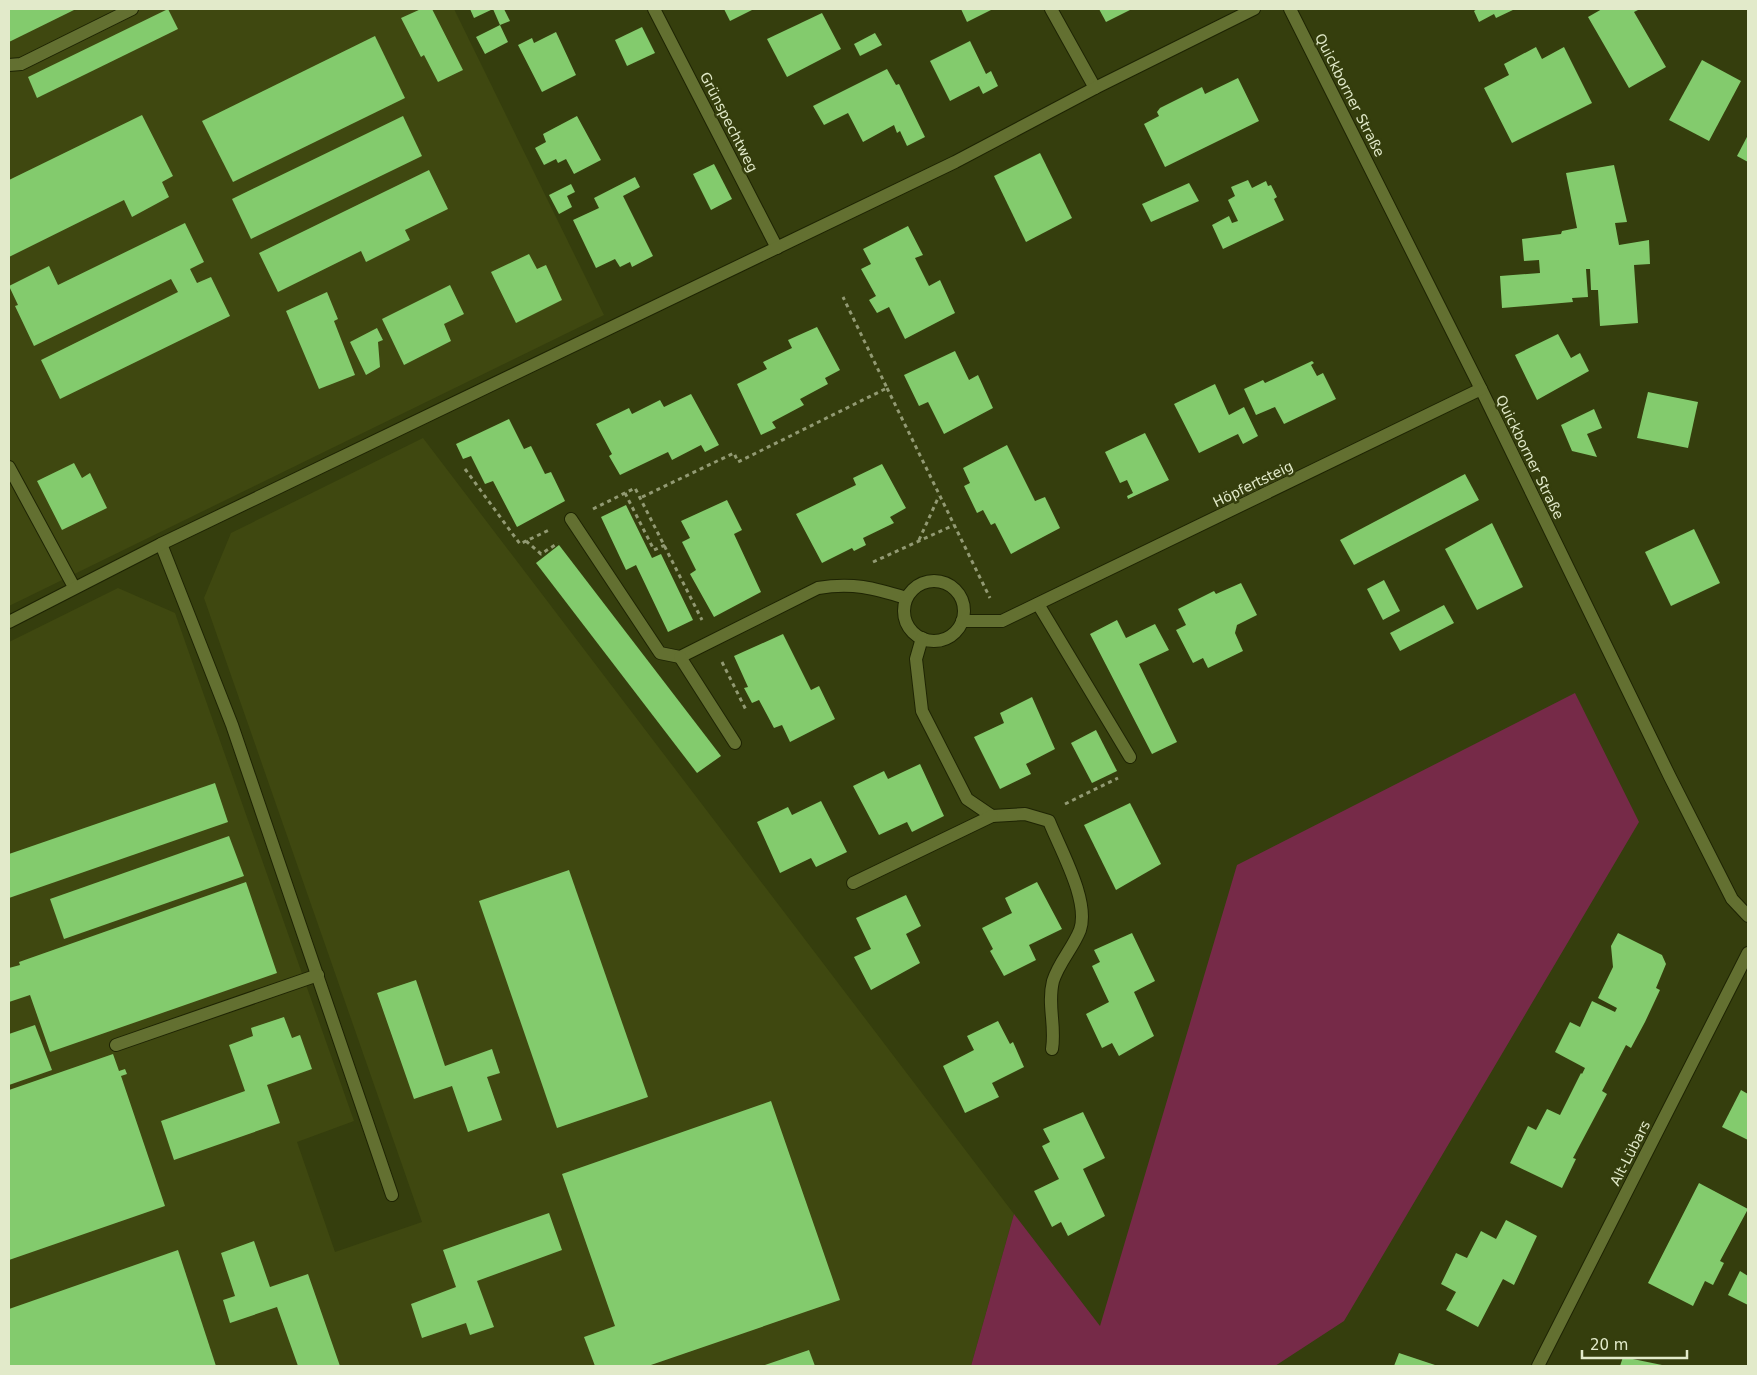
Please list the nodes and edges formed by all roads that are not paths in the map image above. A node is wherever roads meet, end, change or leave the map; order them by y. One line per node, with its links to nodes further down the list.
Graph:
1 (132, 9): 6 (street)
2 (654, 9): 8 (street, Grünspechtweg)
3 (1051, 9): 7 (street)
4 (1254, 9): 7 (street)
5 (1290, 9): 9 (street, Quickborner Straße)
6 (9, 65)
7 (1095, 88): 8 (street)
8 (777, 248): 12 (street)
9 (1481, 390): 15 (street, Höpfertsteig); 24 (street, Quickborner Straße)
10 (9, 467): 13 (street)
11 (571, 519): 19 (street)
12 (161, 544): 13 (street); 27 (street)
13 (74, 587): 17 (street)
14 (906, 598): 16 (street); 18 (street); 19 (street)
15 (1038, 604): 16 (street, Höpfertsteig); 21 (street)
16 (962, 621): 18 (street)
17 (9, 622)
18 (922, 638): 22 (street)
19 (680, 657): 20 (street)
20 (735, 743)
21 (1130, 757)
22 (992, 816): 23 (street); 29 (street)
23 (854, 883)
24 (1748, 916)
25 (1748, 953): 26 (street, Alt-Lübars)
26 (1744, 970): 31 (street, Alt-Lübars)
27 (318, 974): 28 (street); 30 (street)
28 (116, 1045)
29 (1052, 1049)
30 (392, 1195)
31 (1538, 1366)

